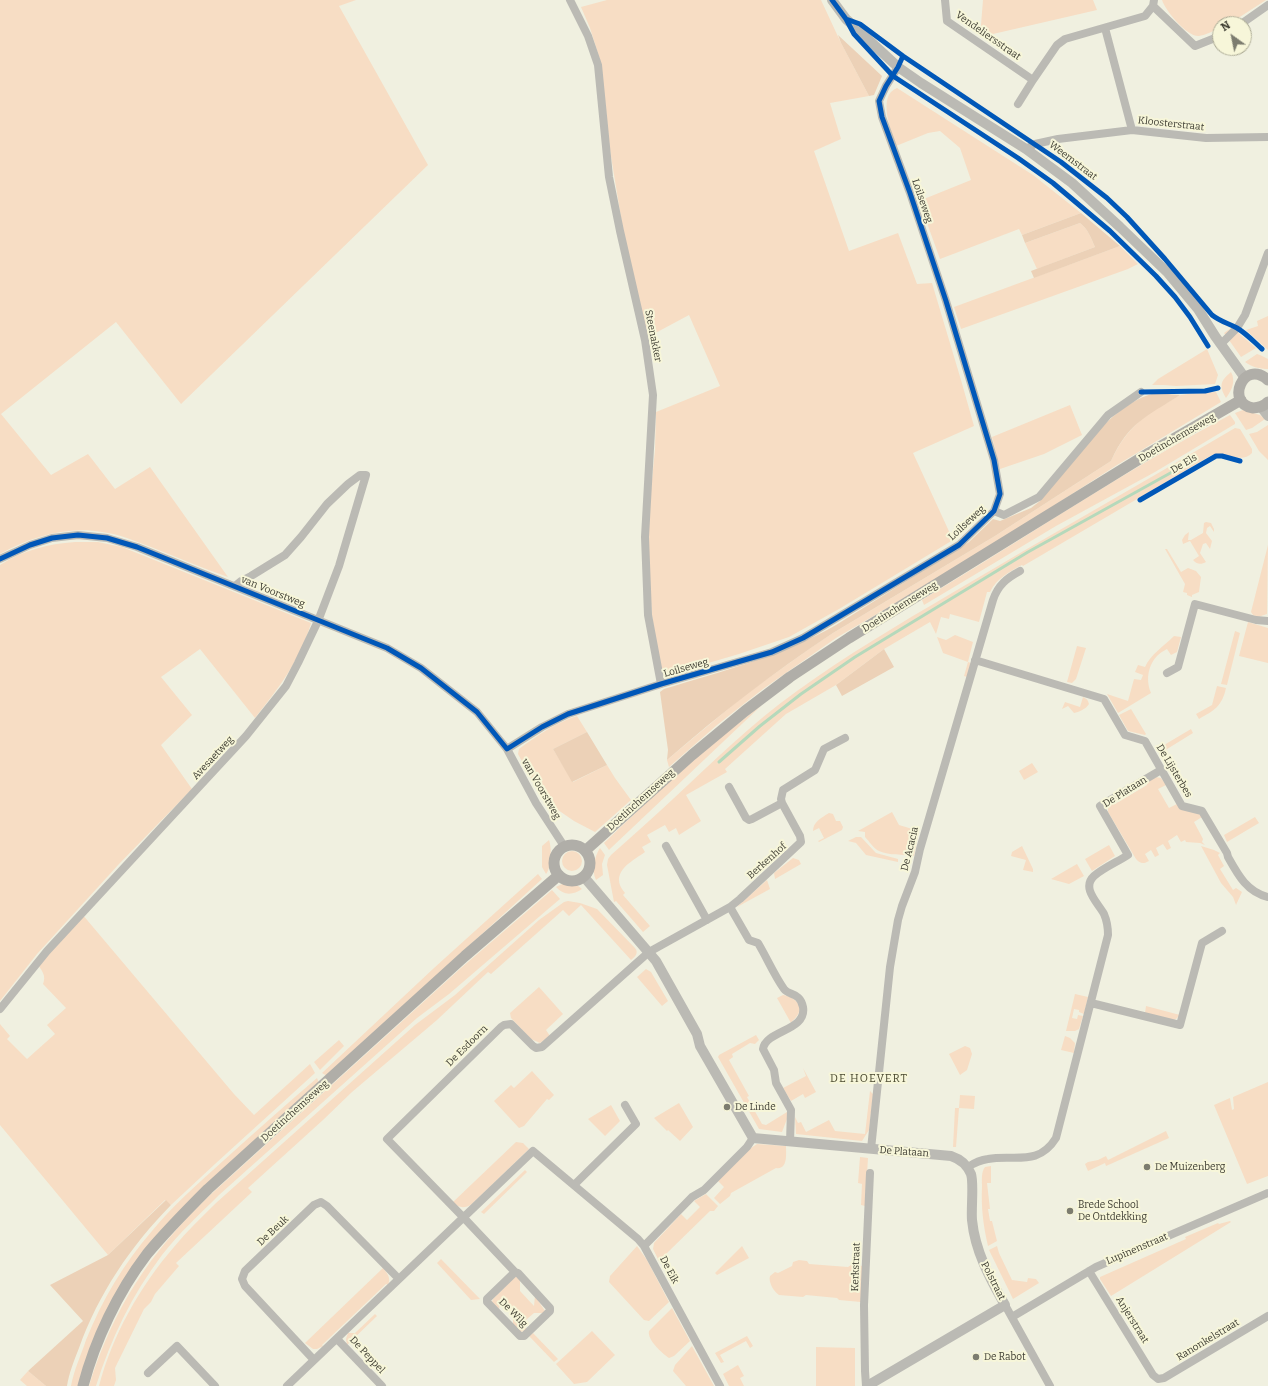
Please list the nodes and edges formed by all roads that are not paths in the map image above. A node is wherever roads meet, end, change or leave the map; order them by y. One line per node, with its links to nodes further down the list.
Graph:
1 (570, 0): 31 (street, Steenakker)
2 (832, 0): 9 (street, Weemstraat)
3 (945, 0): 10 (street, Vendeliersstraat)
4 (1154, 3): 7 (street); 8 (street)
5 (1268, 5): 6 (street)
6 (1252, 16)
7 (1104, 28): 10 (street); 12 (street)
8 (1212, 39)
9 (898, 67): 14 (street, Weemstraat); 23 (street, Loilseweg)
10 (1033, 80): 11 (street)
11 (1018, 104)
12 (1132, 130): 13 (street, Kloosterstraat); 14 (street, Kloosterstraat)
13 (1268, 137)
14 (1026, 150): 16 (street, Weemstraat)
15 (1268, 253): 16 (street)
16 (1221, 344): 17 (street, Weemstraat)
17 (1245, 378): 18 (main road); 20 (main road)
18 (1268, 380)
19 (1141, 392): 23 (street, Loilseweg)
20 (1241, 400): 21 (main road); 39 (main road, Doetinchemseweg)
21 (1266, 408)
22 (366, 475): 26 (street, van Voorstweg); 27 (street, Avesaetweg)
23 (994, 511): 31 (street, Loilseweg)
24 (0, 559): 26 (street, van Voorstweg)
25 (1020, 570): 29 (street, De Acacia)
26 (235, 586): 27 (street, van Voorstweg)
27 (318, 621): 33 (street, van Voorstweg); 48 (street, Avesaetweg)
28 (1268, 621): 30 (street)
29 (975, 660): 34 (street, De Lijsterbes); 52 (street, De Acacia)
30 (1167, 673)
31 (661, 684): 33 (street, Loilseweg)
32 (845, 738): 36 (street)
33 (507, 749): 37 (street, van Voorstweg)
34 (1162, 770): 42 (street, De Lijsterbes); 47 (street, De Plataan)
35 (729, 787): 36 (street)
36 (782, 803): 43 (street, Berkenhof)
37 (564, 846): 39 (main road); 40 (main road)
38 (666, 846): 44 (street)
39 (586, 850): 41 (main road)
40 (559, 875): 41 (main road); 69 (main road, Doetinchemseweg)
41 (584, 877): 46 (street)
42 (1268, 898)
43 (730, 906): 44 (street, Berkenhof); 51 (street)
44 (707, 920): 46 (street, Berkenhof)
45 (1222, 931): 47 (street)
46 (649, 952): 50 (street); 57 (street, De Esdoorn)
47 (1091, 1003): 53 (street, De Plataan)
48 (0, 1009)
49 (625, 1104): 55 (street)
50 (753, 1138): 51 (street, De Plataan); 58 (street)
51 (790, 1142): 52 (street, De Plataan)
52 (871, 1149): 53 (street, De Plataan)
53 (968, 1167): 62 (street, Polstraat)
54 (870, 1173): 74 (street, Kerkstraat)
55 (574, 1185): 57 (street, De Eik); 58 (street, De Eik)
56 (1268, 1193): 60 (street, Lupinenstraat)
57 (464, 1218): 59 (street, De Wilg); 61 (street)
58 (644, 1246): 73 (street, De Eik)
59 (515, 1272): 59 (street, De Wilg)
60 (1089, 1272): 64 (street, Lupinenstraat); 68 (street, Anjerstraat)
61 (399, 1279): 65 (street); 66 (street, De Beuk)
62 (1005, 1305): 64 (street, Polstraat); 74 (street)
63 (1268, 1316): 68 (street, Ranonkelstraat)
64 (1012, 1317): 75 (street, Polstraat)
65 (337, 1339): 66 (street); 72 (street, De Peppel)
66 (314, 1360): 71 (street)
67 (148, 1373): 70 (street)
68 (1158, 1379)
69 (83, 1386)
70 (215, 1386)
71 (287, 1386)
72 (382, 1386)
73 (720, 1386)
74 (866, 1386)
75 (1050, 1386)

